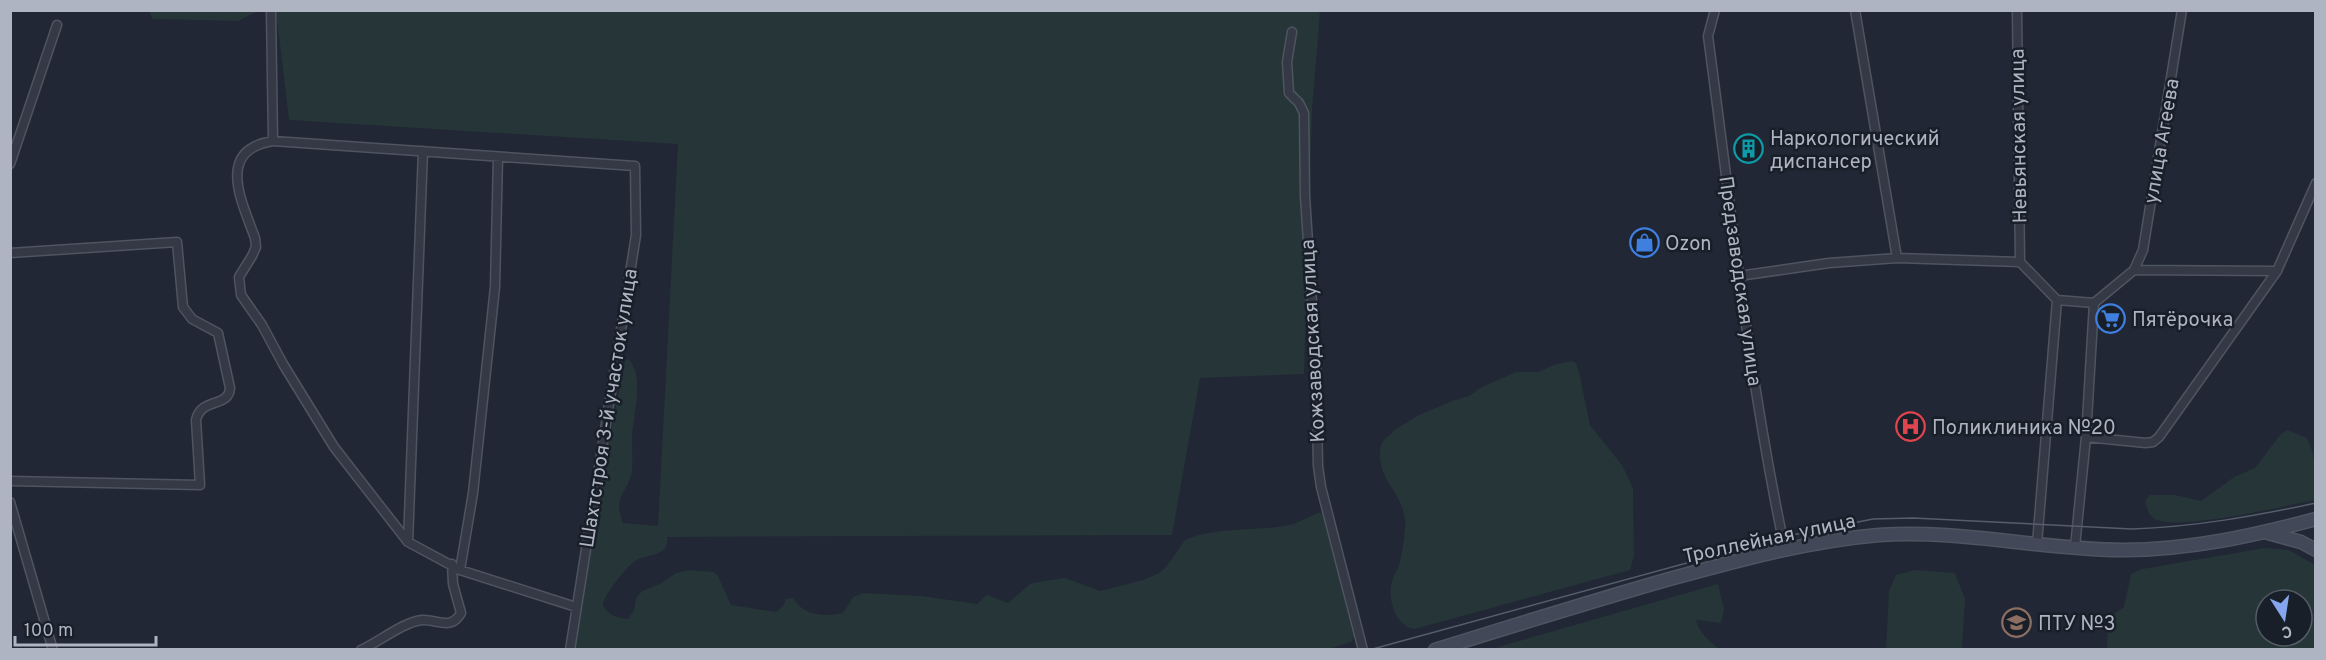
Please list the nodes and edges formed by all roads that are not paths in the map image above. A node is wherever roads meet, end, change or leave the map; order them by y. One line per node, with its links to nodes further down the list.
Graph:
1 (271, 10): 8 (street)
2 (1715, 10): 18 (street, Предзаводская улица)
3 (1855, 10): 14 (street)
4 (2017, 10): 15 (street, Невьянская улица)
5 (2182, 10): 16 (street, улица Агеева)
6 (57, 25): 11 (street)
7 (1292, 32): 37 (street, Кожзаводская улица)
8 (273, 141): 9 (street); 26 (street)
9 (423, 151): 10 (street); 26 (street)
10 (498, 157): 32 (street); 33 (street, Шахтстроя 3-й участок улица)
11 (10, 164)
12 (2316, 183): 17 (street)
13 (10, 253): 22 (street)
14 (1897, 258): 15 (street); 18 (street)
15 (2020, 262): 19 (street)
16 (2134, 270): 17 (street); 20 (street)
17 (2277, 271): 21 (street)
18 (1738, 276): 29 (street, Предзаводская улица)
19 (2056, 300): 20 (street); 27 (street)
20 (2094, 303): 21 (street)
21 (2086, 437): 28 (street)
22 (10, 481)
23 (10, 502): 34 (street)
24 (2316, 519): 25 (street, Троллейная улица)
25 (2264, 532): 28 (street, Троллейная улица); 30 (street)
26 (408, 542): 31 (street)
27 (2037, 544): 28 (street, Троллейная улица); 29 (street, Троллейная улица)
28 (2075, 547)
29 (1785, 550): 38 (street, Троллейная улица)
30 (2316, 550)
31 (452, 564): 32 (street); 35 (street)
32 (460, 570): 33 (street)
33 (576, 608): 36 (street, Шахтстроя 3-й участок улица)
34 (53, 650)
35 (361, 650)
36 (570, 650)
37 (1364, 650)
38 (1435, 650)

